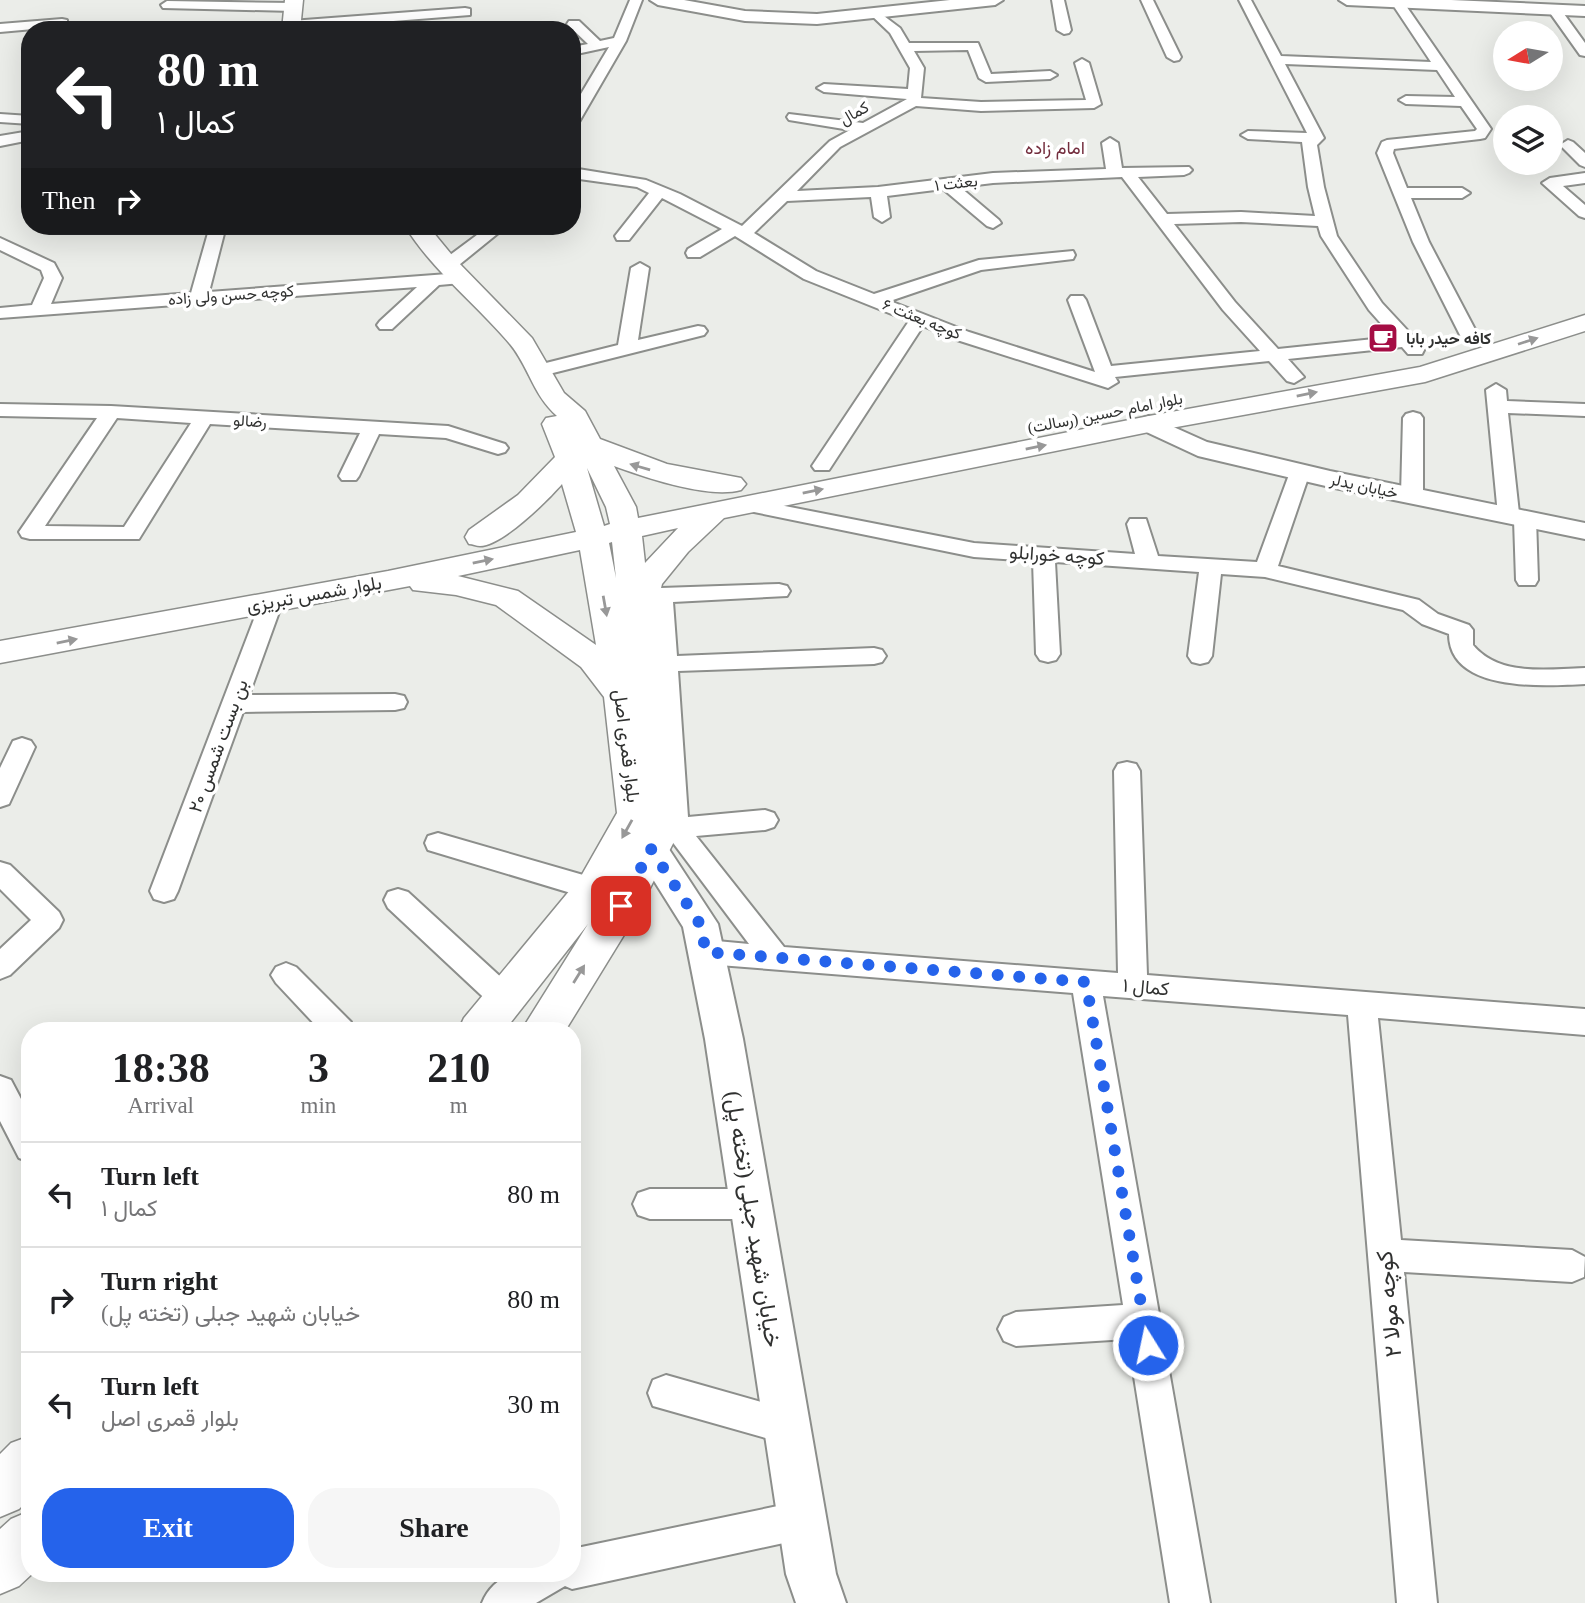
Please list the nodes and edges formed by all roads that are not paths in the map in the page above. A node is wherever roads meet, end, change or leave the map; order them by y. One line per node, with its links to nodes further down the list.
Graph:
1 (636, 0): 21 (street)
2 (657, 0): 12 (street)
3 (995, 0): 9 (street)
4 (1058, 0): 20 (street)
5 (1147, 0): 26 (street)
6 (1245, 0): 27 (street)
7 (1347, 0): 8 (street)
8 (1397, 2): 10 (street); 29 (street)
9 (945, 3): 12 (street)
10 (1470, 3): 13 (street)
11 (167, 5): 16 (street)
12 (885, 8): 23 (street)
13 (1554, 10): 14 (street); 25 (street)
14 (1585, 11)
15 (466, 12): 16 (street)
16 (292, 15)
17 (21, 26): 18 (street)
18 (0, 28)
19 (581, 30): 22 (street)
20 (1064, 30)
21 (620, 41): 22 (street); 35 (street)
22 (597, 45): 24 (street)
23 (905, 47): 30 (street); 32 (street)
24 (581, 49)
25 (1585, 52)
26 (1174, 57)
27 (1277, 60): 29 (street); 42 (street)
28 (1082, 63): 32 (street)
29 (1440, 66): 34 (street)
30 (1049, 75)
31 (824, 88): 32 (street)
32 (915, 97): 39 (street, کمال)
33 (1406, 100): 34 (street)
34 (1465, 102): 54 (street)
35 (581, 107)
36 (794, 117): 39 (street)
37 (0, 118): 38 (street)
38 (21, 126)
39 (863, 127): 56 (street, کمال)
40 (21, 132): 43 (street)
41 (1248, 135): 42 (street)
42 (1318, 138): 60 (street)
43 (0, 141)
44 (1110, 143): 49 (street)
45 (1568, 145): 46 (street)
46 (1585, 162)
47 (1184, 170): 49 (street)
48 (581, 174): 52 (street, کوچه بعثت ۶)
49 (1122, 174): 51 (street, بعثت ۱); 59 (street)
50 (1585, 178): 57 (street)
51 (947, 184): 53 (street, بعثت ۱); 61 (street)
52 (659, 191): 62 (street, کوچه بعثت ۶); 66 (street)
53 (878, 191): 56 (street, بعثت ۱); 58 (street)
54 (1401, 193): 55 (street); 82 (street)
55 (1462, 193)
56 (784, 196): 62 (street, کمال)
57 (1585, 214)
58 (882, 218)
59 (1162, 219): 60 (street); 85 (street)
60 (1325, 221): 83 (street)
61 (993, 223)
62 (739, 232): 68 (street, کمال); 73 (street, کوچه بعثت ۶)
63 (216, 235): 72 (street)
64 (422, 235): 71 (main road)
65 (489, 235): 71 (street)
66 (623, 236)
67 (0, 243): 76 (street)
68 (694, 253)
69 (1067, 255): 73 (street)
70 (640, 268): 84 (street)
71 (448, 274): 72 (street, کوچه حسن ولی زاده); 80 (street); 86 (main road)
72 (199, 298): 76 (street, کوچه حسن ولی زاده)
73 (875, 300): 78 (street, کوچه بعثت ۶)
74 (1077, 300): 87 (street)
75 (1585, 301): 82 (main road, بلوار امام حسین (رسالت))
76 (39, 310): 77 (street, کوچه حسن ولی زاده)
77 (0, 313)
78 (919, 319): 87 (street, کوچه بعثت ۶); 98 (street)
79 (1585, 323): 94 (main road, بلوار امام حسین (رسالت), one-way to 79)
80 (386, 325)
81 (698, 331): 84 (street)
82 (1471, 337): 83 (main road, بلوار امام حسین (رسالت))
83 (1411, 346): 85 (street); 88 (main road, بلوار امام حسین (رسالت))
84 (626, 349): 86 (street)
85 (1275, 356): 87 (street); 88 (street)
86 (537, 371): 97 (main road)
87 (1107, 377)
88 (1294, 377): 98 (main road, بلوار امام حسین (رسالت))
89 (0, 410): 91 (street, رضالو)
90 (1585, 410): 104 (street)
91 (111, 412): 93 (street, رضالو); 93 (street)
92 (1413, 418): 102 (street)
93 (203, 419): 95 (street, رضالو)
94 (1149, 424): 99 (street, خیابان یدلر); 101 (main road, بلوار امام حسین (رسالت), one-way to 94)
95 (372, 428): 96 (street, رضالو); 100 (street)
96 (499, 447)
97 (579, 450): 101 (main road, one-way to 97); 105 (main road); 108 (main road)
98 (822, 466): 101 (main road, بلوار امام حسین (رسالت))
99 (1300, 472): 102 (street, خیابان یدلر); 112 (street)
100 (349, 476)
101 (740, 494): 103 (main road, بلوار امام حسین (رسالت)); 105 (main road, بلوار امام حسین (رسالت)); 109 (street, کوچه خورابلو)
102 (1412, 495): 104 (street, خیابان یدلر)
103 (714, 512): 105 (main road, بلوار امام حسین (رسالت)); 117 (main road)
104 (1517, 517): 107 (street, خیابان یدلر); 113 (street)
105 (607, 523): 108 (main road, بلوار شمس تبریزی); 114 (main road, بلوار شمس تبریزی, one-way to 105); 117 (main road, بلوار قمری اصل); 125 (main road, بلوار قمری اصل, one-way to 125)
106 (1138, 524): 110 (street)
107 (1585, 531)
108 (480, 537): 118 (main road, بلوار شمس تبریزی)
109 (1044, 554): 110 (street, کوچه خورابلو); 120 (street)
110 (1148, 561): 111 (street, کوچه خورابلو)
111 (1211, 565): 112 (street, کوچه خورابلو); 122 (street)
112 (1265, 570): 124 (street, کوچه خورابلو)
113 (1527, 580)
114 (388, 581): 116 (main road, بلوار شمس تبریزی); 125 (main road)
115 (779, 591): 123 (street)
116 (272, 601): 119 (main road, بلوار شمس تبریزی, one-way to 116); 127 (street, بن بست شمس ۲۰)
117 (637, 624): 132 (main road, بلوار قمری اصل)
118 (0, 628)
119 (0, 652)
120 (1048, 654)
121 (874, 656): 123 (street)
122 (1200, 656)
123 (665, 664): 132 (street)
124 (1585, 676)
125 (621, 694): 135 (main road, بلوار قمری اصل, one-way to 135)
126 (395, 702): 127 (street)
127 (234, 704): 136 (street, بن بست شمس ۲۰)
128 (22, 747): 130 (street)
129 (1127, 771): 143 (street)
130 (0, 797)
131 (765, 820): 132 (street)
132 (663, 839): 138 (street, خیابان شهید جبلی (تخته پل)); 139 (street); 148 (main road, بلوار قمری اصل, one-way to 132)
133 (438, 843): 135 (street)
134 (0, 872): 140 (street)
135 (594, 889): 144 (main road, بلوار قمری اصل)
136 (164, 891)
137 (398, 900): 144 (street)
138 (706, 952): 139 (street, کمال ۱); 153 (street, خیابان شهید جبلی (تخته پل))
139 (776, 958): 142 (street, کمال ۱)
140 (0, 967)
141 (285, 975): 146 (street)
142 (1086, 982): 143 (street, کمال ۱); 156 (street)
143 (1133, 986): 145 (street, کمال ۱)
144 (506, 1000): 147 (main road, بلوار قمری اصل)
145 (1362, 1004): 149 (street, کمال ۱); 154 (street, کوچه مولا ۲)
146 (331, 1022)
147 (487, 1022)
148 (548, 1022)
149 (1585, 1022)
150 (0, 1090): 151 (street)
151 (20, 1138)
152 (650, 1204): 153 (street)
153 (750, 1204): 159 (street, خیابان شهید جبلی (تخته پل))
154 (1385, 1255): 155 (street); 170 (street, کوچه مولا ۲)
155 (1572, 1266)
156 (1144, 1321): 157 (street); 169 (street)
157 (1016, 1329)
158 (666, 1393): 159 (street)
159 (788, 1426): 162 (street, خیابان شهید جبلی (تخته پل))
160 (21, 1470): 161 (main road)
161 (0, 1490)
162 (802, 1520): 165 (street); 168 (street, خیابان شهید جبلی (تخته پل))
163 (21, 1547): 164 (main road)
164 (0, 1567)
165 (581, 1567)
166 (531, 1582): 167 (street)
167 (502, 1603)
168 (821, 1603)
169 (1190, 1603)
170 (1417, 1603)

